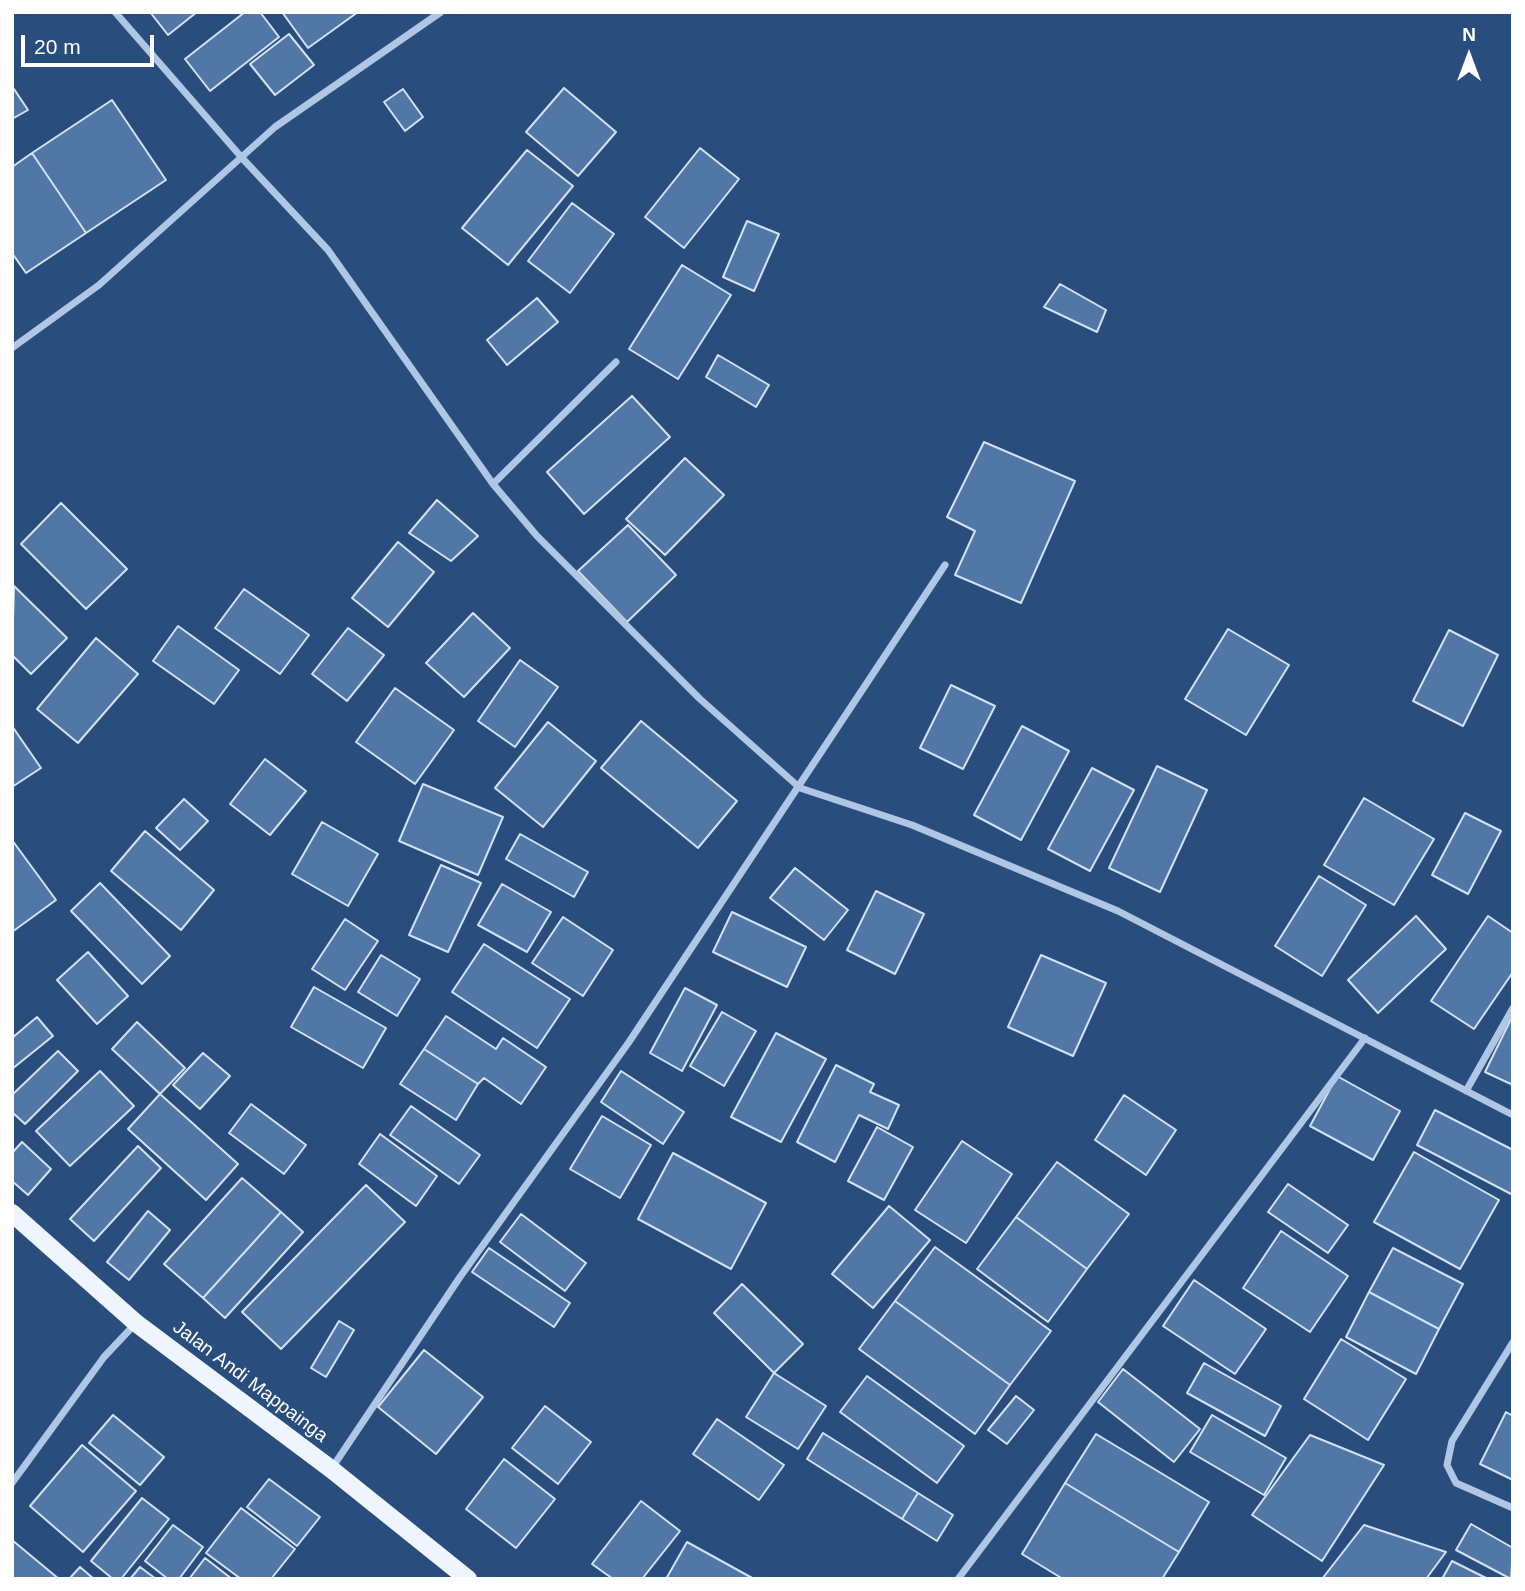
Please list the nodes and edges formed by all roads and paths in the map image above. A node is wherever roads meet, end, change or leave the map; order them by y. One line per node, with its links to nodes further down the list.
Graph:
1 (115, 12): 3 (street)
2 (441, 12): 3 (street)
3 (243, 159): 4 (street); 6 (street)
4 (12, 348)
5 (616, 362): 6 (street)
6 (493, 484): 8 (street)
7 (945, 565): 8 (street)
8 (800, 788): 10 (street); 16 (street)
9 (1513, 1008): 11 (street)
10 (1366, 1038): 11 (street); 20 (street)
11 (1466, 1091): 12 (street)
12 (1513, 1115)
13 (12, 1213): 14 (main road, Jalan Andi Mappainga)
14 (136, 1323): 16 (main road, Jalan Andi Mappainga); 17 (street)
15 (1513, 1342): 18 (street)
16 (331, 1469): 19 (main road, Jalan Andi Mappainga)
17 (12, 1483)
18 (1513, 1508)
19 (468, 1579)
20 (958, 1579)

